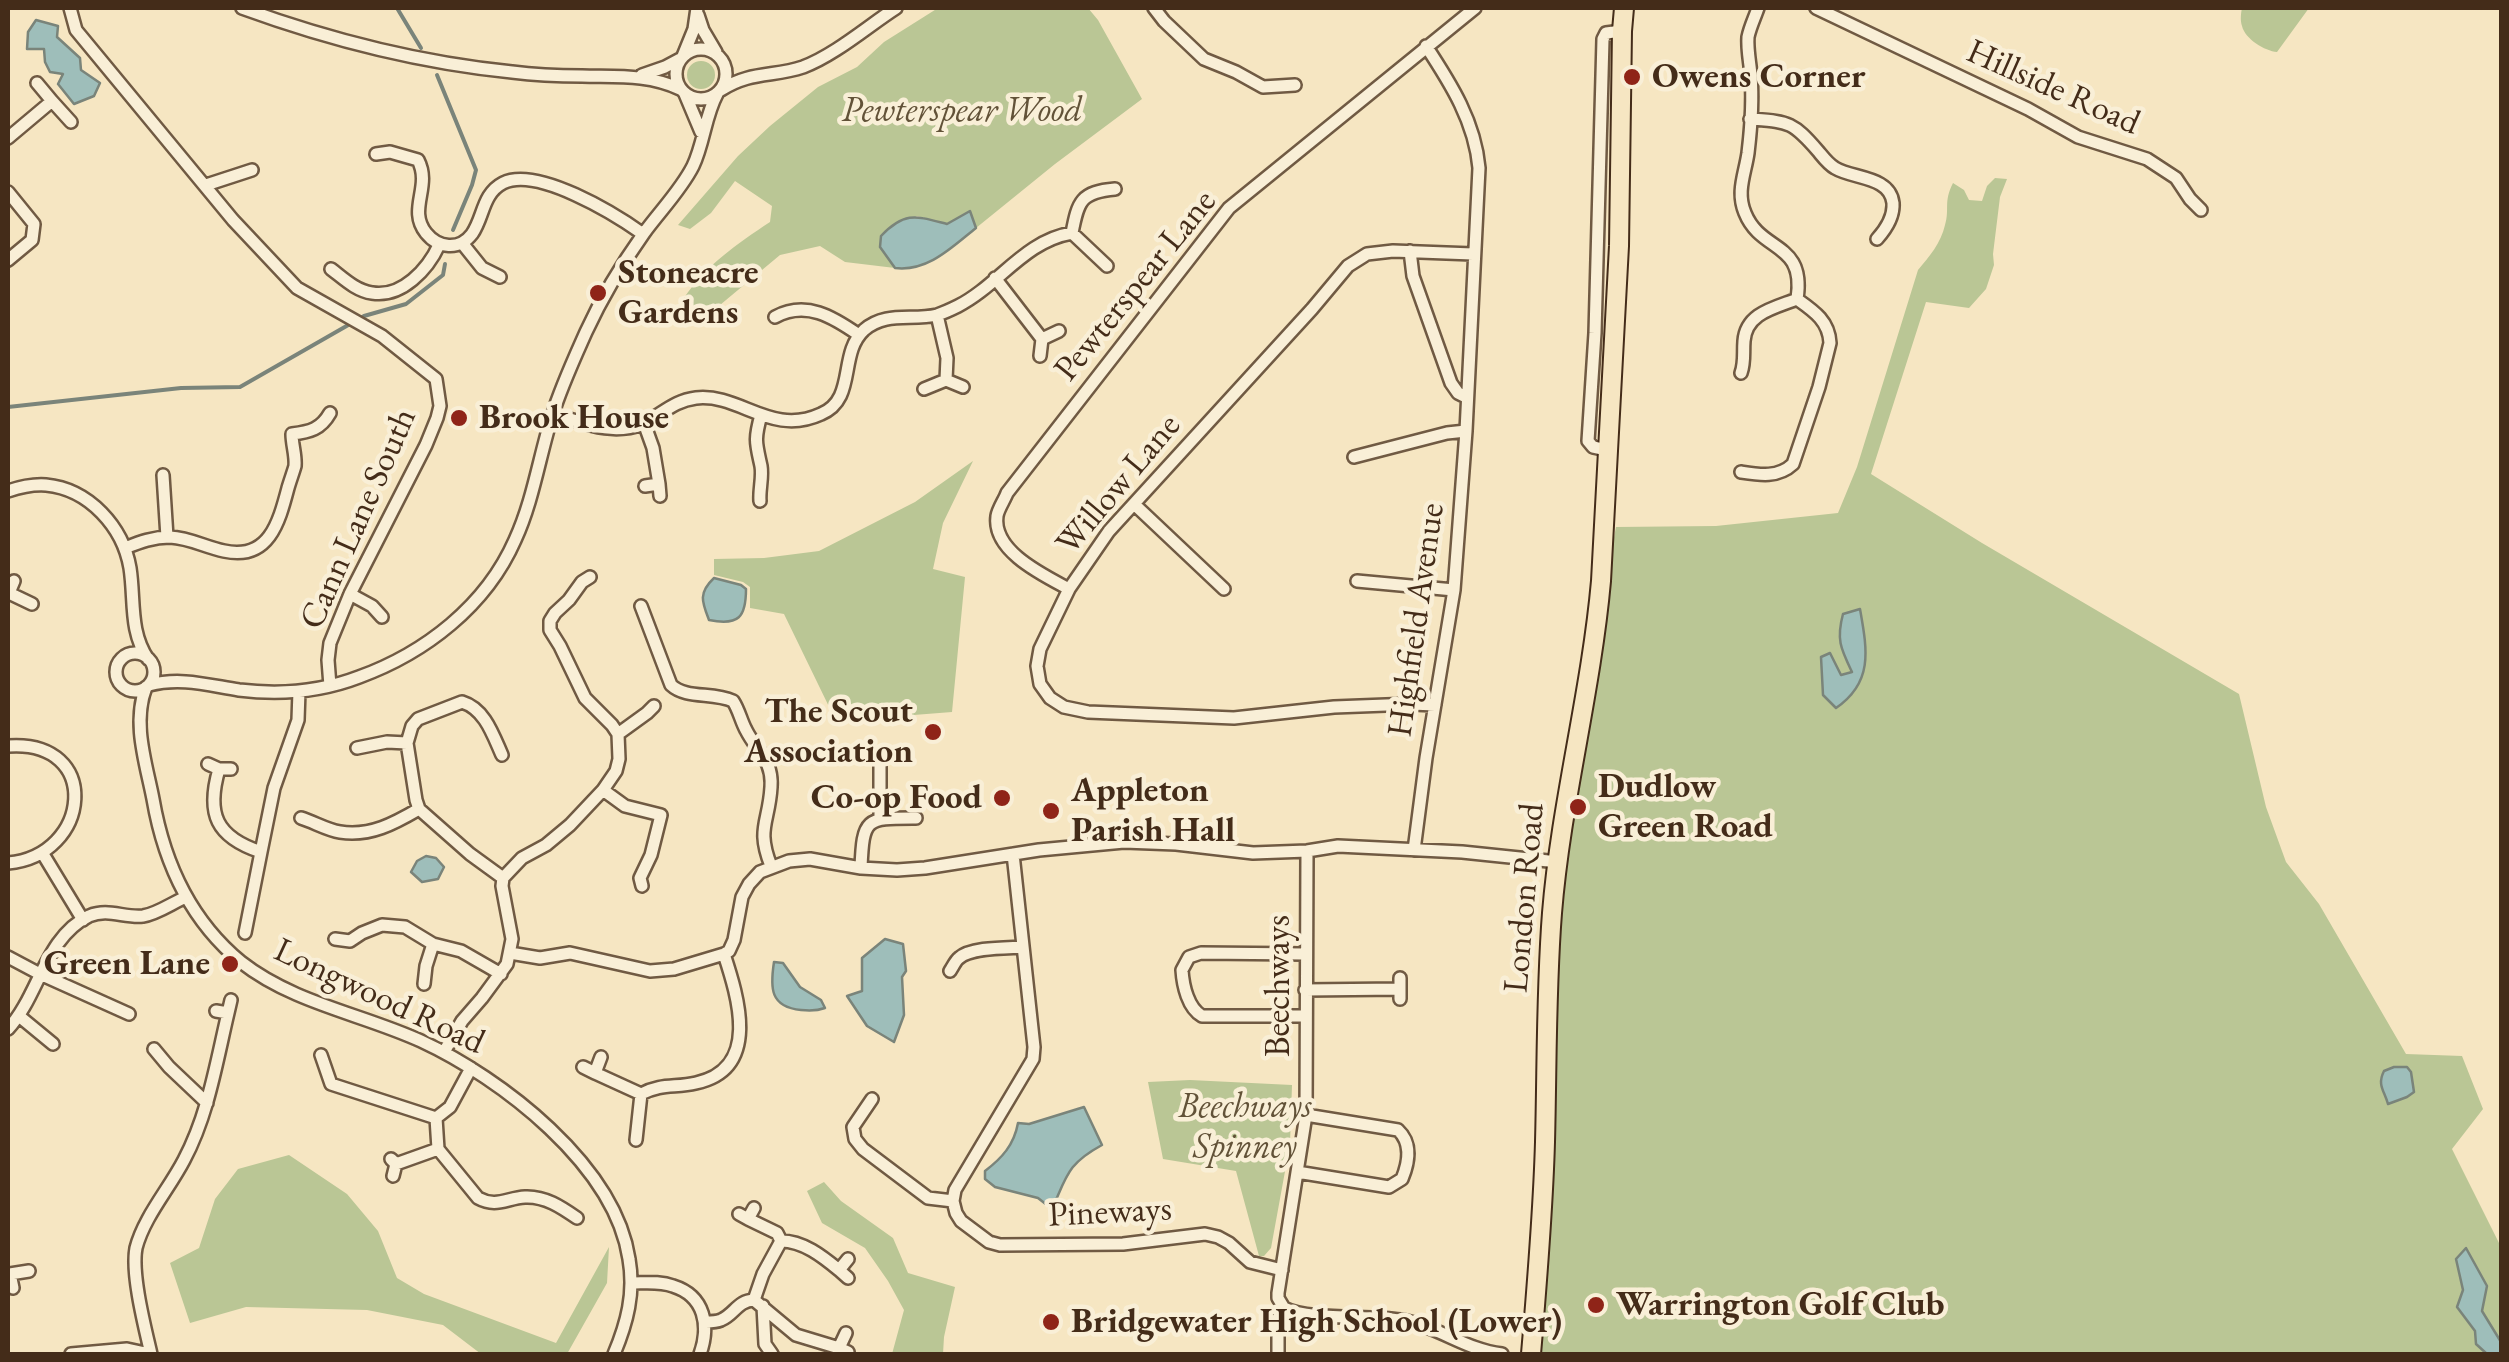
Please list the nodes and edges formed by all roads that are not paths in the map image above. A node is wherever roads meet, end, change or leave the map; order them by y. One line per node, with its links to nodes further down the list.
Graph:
1 (70, 8): 26 (street, Cann Lane South)
2 (242, 8): 14 (street)
3 (896, 8): 13 (street)
4 (1154, 8): 16 (street)
5 (1475, 8): 10 (street, Pewterspear Lane)
6 (1624, 8): 106 (highway, London Road)
7 (1758, 8): 20 (street)
8 (1816, 8): 29 (street, Hillside Road)
9 (697, 9): 11 (street); 12 (street)
10 (1426, 46): 36 (street, Highfield Avenue); 71 (street, Pewterspear Lane)
11 (683, 56): 12 (street); 14 (street); 17 (street)
12 (720, 58): 13 (street); 18 (street)
13 (764, 73): 18 (street)
14 (638, 76): 17 (street)
15 (36, 84): 19 (street)
16 (1289, 89)
17 (682, 91): 18 (street); 22 (street)
18 (719, 92): 22 (street)
19 (52, 101): 21 (street); 23 (street)
20 (1750, 120): 32 (street); 42 (street)
21 (70, 122)
22 (702, 136): 31 (street)
23 (8, 138)
24 (376, 154): 34 (street)
25 (252, 170): 26 (street)
26 (206, 185): 74 (street, Cann Lane South)
27 (1115, 188): 30 (street)
28 (8, 192): 37 (street)
29 (2201, 210)
30 (1072, 233): 38 (street); 41 (street)
31 (643, 234): 33 (street); 55 (street)
32 (1875, 241)
33 (462, 243): 34 (street); 40 (street)
34 (439, 245): 39 (street)
35 (1410, 251): 36 (street); 53 (street); 65 (street, Willow Lane)
36 (1473, 254): 53 (street, Highfield Avenue)
37 (8, 260)
38 (1107, 266)
39 (331, 269)
40 (500, 276)
41 (995, 278): 43 (street); 47 (street)
42 (1796, 300): 49 (street); 60 (street)
43 (937, 315): 46 (street); 50 (street)
44 (773, 321): 46 (street)
45 (1059, 331): 47 (street)
46 (859, 335): 56 (street)
47 (1042, 339): 48 (street)
48 (1040, 356)
49 (1739, 375)
50 (946, 380): 51 (street); 52 (street)
51 (963, 387)
52 (924, 389)
53 (1466, 397): 58 (street, Highfield Avenue)
54 (330, 413): 66 (street)
55 (553, 414): 57 (street); 84 (street)
56 (761, 415): 57 (street); 64 (street)
57 (644, 423): 62 (street)
58 (1466, 431): 59 (street); 73 (street, Highfield Avenue)
59 (1354, 457)
60 (1739, 470)
61 (162, 472): 66 (street)
62 (654, 489)
63 (8, 490): 67 (street)
64 (761, 501)
65 (1134, 504): 71 (street, Willow Lane); 72 (street)
66 (167, 537): 67 (street)
67 (124, 548): 78 (street)
68 (589, 577): 89 (street)
69 (1357, 582): 73 (street)
70 (10, 589): 75 (street)
71 (1069, 589): 87 (street, Willow Lane)
72 (1224, 589)
73 (1454, 590): 87 (street, Highfield Avenue)
74 (350, 594): 77 (street); 84 (street, Cann Lane South)
75 (32, 604)
76 (641, 606): 108 (street)
77 (382, 616)
78 (134, 626): 79 (street); 80 (street)
79 (123, 657): 80 (street); 82 (street)
80 (148, 659): 81 (street); 83 (street)
81 (190, 680): 83 (street); 85 (street)
82 (120, 685): 83 (street); 88 (street, Longwood Road)
83 (148, 686): 88 (street, Longwood Road)
84 (330, 686): 85 (street)
85 (298, 692): 102 (street)
86 (654, 706): 89 (street)
87 (1436, 706): 101 (street, Highfield Avenue)
88 (140, 724): 112 (street, Longwood Road)
89 (618, 734): 96 (street)
90 (407, 743): 92 (street); 93 (street); 97 (street)
91 (8, 746): 104 (street)
92 (357, 748)
93 (502, 755)
94 (880, 762): 99 (street)
95 (219, 767): 102 (street)
96 (604, 790): 110 (street); 111 (street)
97 (420, 809): 98 (street); 110 (street)
98 (301, 818)
99 (880, 818): 100 (street); 109 (street)
100 (916, 818)
101 (1414, 850): 103 (street); 106 (street)
102 (261, 852): 114 (street)
103 (1308, 852): 105 (street); 120 (street, Beechways)
104 (43, 854): 107 (street); 113 (street)
105 (1013, 854): 109 (street); 117 (street)
106 (1558, 862): 172 (highway, London Road)
107 (8, 863)
108 (771, 866): 109 (street); 119 (street)
109 (860, 868)
110 (502, 878): 118 (street)
111 (642, 887)
112 (186, 897): 113 (street); 135 (street, Longwood Road)
113 (82, 920): 123 (street)
114 (245, 933)
115 (335, 940): 116 (street)
116 (433, 944): 124 (street); 125 (street)
117 (1023, 947): 122 (street); 148 (street)
118 (510, 953): 119 (street); 124 (street)
119 (724, 954): 139 (street)
120 (1305, 954): 127 (street, Beechways); 131 (street)
121 (8, 957): 123 (street)
122 (950, 972)
123 (40, 974): 129 (street); 130 (street)
124 (501, 974): 135 (street)
125 (424, 984)
126 (1400, 989): 127 (street)
127 (1306, 990): 131 (street, Beechways)
128 (225, 1008): 141 (street)
129 (129, 1014)
130 (19, 1016): 132 (street); 133 (street)
131 (1305, 1016): 142 (street, Beechways)
132 (8, 1028)
133 (56, 1046)
134 (154, 1049): 141 (street)
135 (444, 1052): 138 (street, Longwood Road)
136 (321, 1055): 143 (street)
137 (602, 1057): 139 (street)
138 (471, 1068): 143 (street); 156 (street, Longwood Road)
139 (642, 1094): 144 (street)
140 (872, 1099): 148 (street)
141 (207, 1103): 161 (street)
142 (1306, 1115): 147 (street, Beechways); 147 (street)
143 (436, 1118): 145 (street)
144 (636, 1142)
145 (438, 1149): 146 (street); 150 (street)
146 (393, 1166)
147 (1297, 1172): 155 (street, Beechways)
148 (954, 1200): 155 (street, Pineways)
149 (747, 1214): 151 (street)
150 (578, 1218)
151 (781, 1241): 152 (street); 158 (street)
152 (848, 1259)
153 (9, 1268): 154 (street); 157 (street)
154 (29, 1270)
155 (1282, 1270): 159 (street, Beechways)
156 (632, 1283): 160 (street); 167 (street, Longwood Road)
157 (13, 1288)
158 (758, 1303): 160 (street); 164 (street); 169 (street)
159 (1284, 1308): 170 (street, Beechways); 171 (street)
160 (706, 1322): 168 (street)
161 (146, 1331): 163 (street); 166 (street)
162 (846, 1333): 164 (street)
163 (127, 1349): 165 (street); 166 (street)
164 (843, 1350)
165 (71, 1354)
166 (150, 1354)
167 (614, 1354)
168 (700, 1354)
169 (772, 1354)
170 (1278, 1354)
171 (1502, 1354)
172 (1531, 1354)

